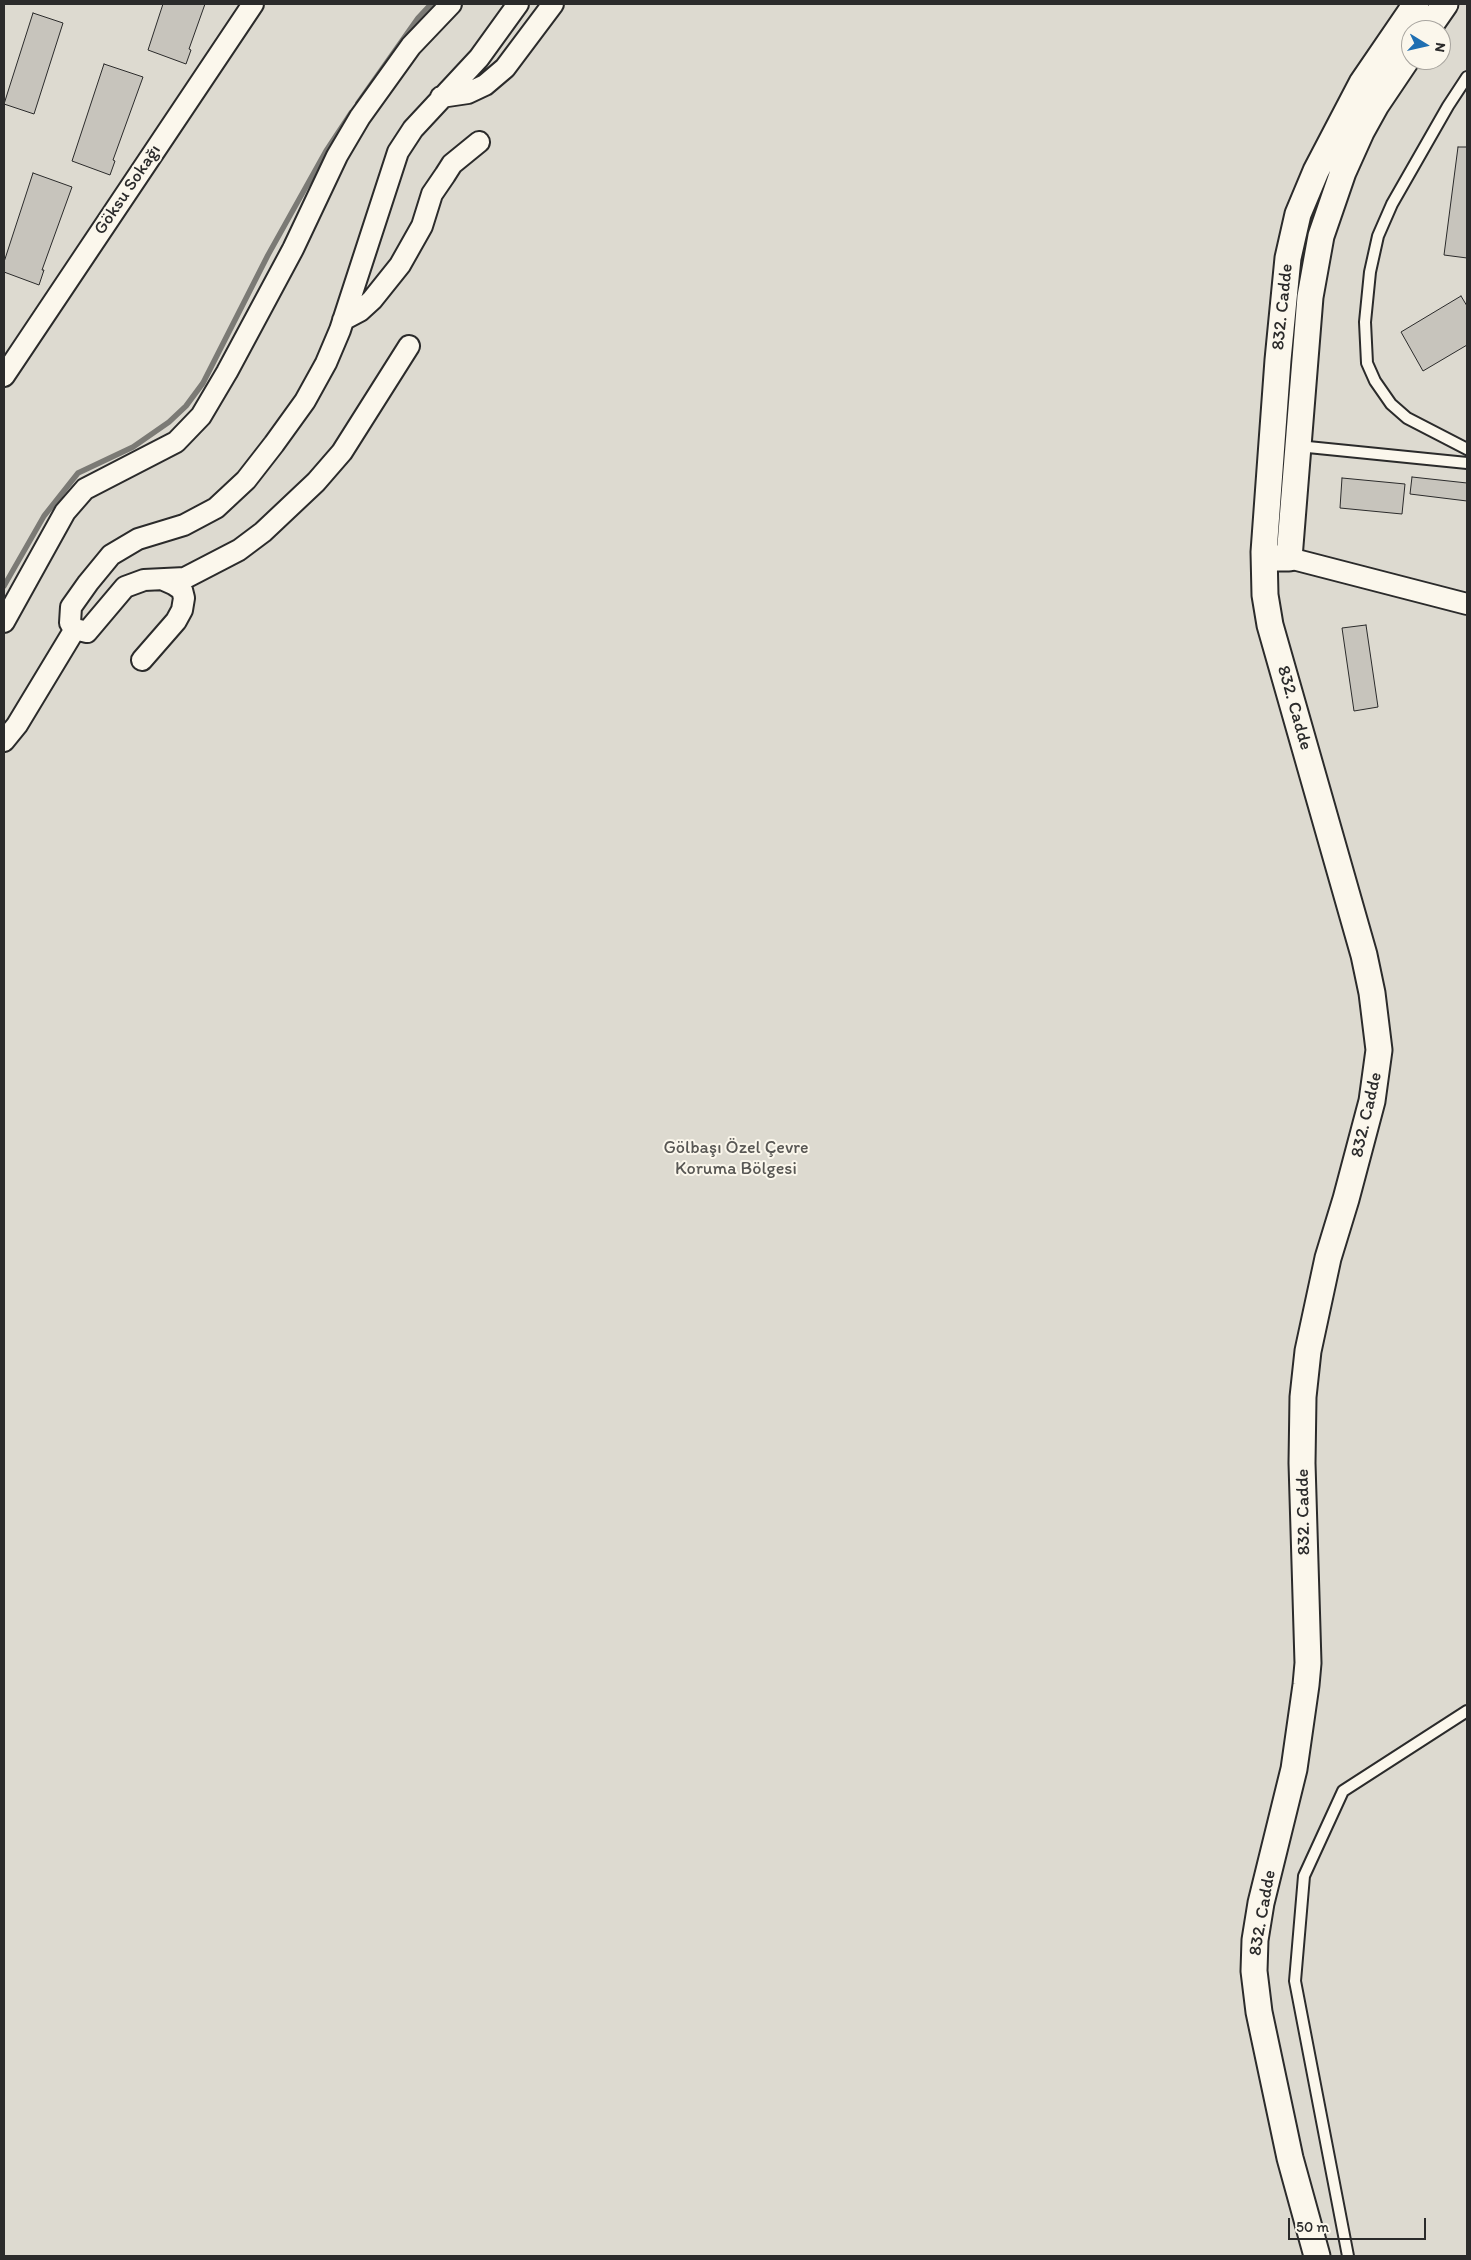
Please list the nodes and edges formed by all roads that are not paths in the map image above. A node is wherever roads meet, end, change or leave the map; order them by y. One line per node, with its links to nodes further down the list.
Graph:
1 (253, 4): 14 (street, Göksu Sokağı)
2 (451, 4): 22 (street)
3 (518, 4): 10 (street)
4 (553, 4): 10 (street)
5 (1416, 4): 15 (street, 832. Cadde)
6 (1445, 4): 7 (street)
7 (1434, 20)
8 (1401, 68): 16 (street, 832. Cadde)
9 (1467, 77): 17 (lane)
10 (441, 97): 12 (street)
11 (479, 142): 12 (street)
12 (343, 320): 23 (street)
13 (409, 346): 20 (street)
14 (4, 376)
15 (1271, 443): 16 (street); 27 (street, 832. Cadde)
16 (1296, 446): 18 (lane); 19 (street, 832. Cadde)
17 (1467, 449)
18 (1467, 463)
19 (1283, 558): 21 (street)
20 (164, 580): 23 (street); 24 (street)
21 (1467, 604)
22 (4, 622)
23 (75, 629): 25 (street)
24 (142, 660)
25 (4, 742)
26 (1467, 1710): 28 (lane)
27 (1317, 2256)
28 (1348, 2256)

